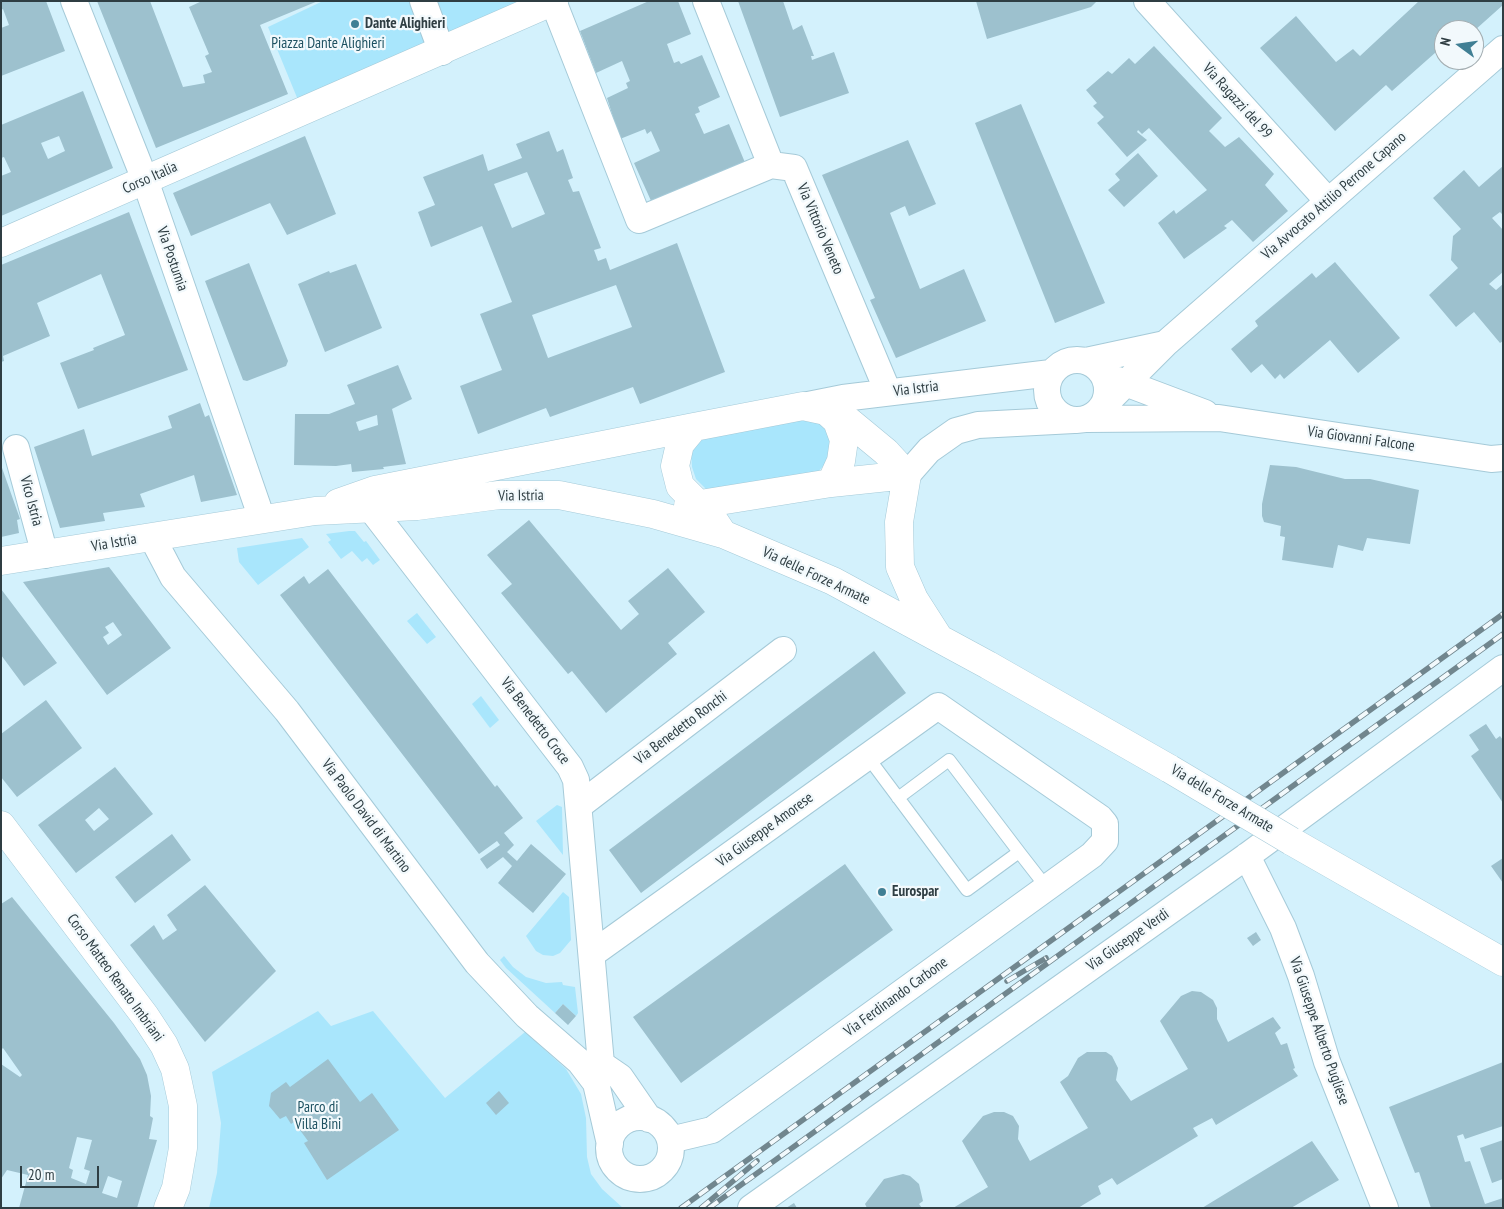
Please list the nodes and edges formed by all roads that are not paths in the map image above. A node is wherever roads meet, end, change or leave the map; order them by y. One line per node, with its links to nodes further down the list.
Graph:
1 (74, 1): 9 (street, Via Postumia)
2 (423, 1): 7 (street)
3 (554, 1): 7 (main road); 8 (street)
4 (706, 1): 8 (street)
5 (1147, 1): 10 (street, Via Ragazzi del 99)
6 (1503, 49): 10 (street, Via Avvocato Attilio Perrone Capano)
7 (442, 52): 9 (main road, Corso Italia)
8 (771, 165): 15 (street, Via Vittorio Veneto)
9 (145, 180): 11 (main road, Corso Italia); 28 (street, Via Postumia)
10 (1328, 201): 12 (street, Via Avvocato Attilio Perrone Capano)
11 (1, 242)
12 (1165, 344): 14 (street, Via Avvocato Attilio Perrone Capano); 14 (street, Via Avvocato Attilio Perrone Capano)
13 (1051, 373): 14 (street); 15 (street, Via Istria); 17 (street)
14 (1105, 373): 17 (street, Via Avvocato Attilio Perrone Capano); 18 (street, Via Giovanni Falcone)
15 (888, 392): 16 (street, Via Istria)
16 (815, 408): 19 (main road, Via Istria); 22 (main road); 23 (main road)
17 (1088, 415): 18 (street, Via Giovanni Falcone); 22 (street)
18 (1219, 418): 21 (street, Via Giovanni Falcone)
19 (694, 427): 24 (main road); 26 (main road, Via Istria)
20 (16, 448): 31 (street, Vico Istria)
21 (1503, 458)
22 (906, 475): 23 (main road); 33 (main road, Via delle Forze Armate)
23 (831, 483): 24 (main road)
24 (701, 504): 27 (main road); 29 (main road)
25 (372, 510): 26 (main road, Via Istria); 27 (main road, Via Istria); 38 (street, Via Benedetto Croce)
26 (315, 511): 28 (main road, Via Istria)
27 (653, 514): 29 (main road, Via Istria)
28 (262, 519): 30 (main road, Via Istria)
29 (723, 534): 33 (main road, Via delle Forze Armate)
30 (152, 537): 31 (main road, Via Istria); 46 (street, Via Paolo David di Martino)
31 (46, 555): 32 (main road, Via Istria)
32 (1, 561)
33 (939, 639): 45 (main road, Via delle Forze Armate, bridge)
34 (783, 650): 38 (street, Via Benedetto Ronchi)
35 (1503, 668): 42 (street, Via Giuseppe Verdi)
36 (867, 756): 37 (lane); 40 (street, Via Giuseppe Amorese); 44 (street, Via Giuseppe Amorese)
37 (898, 798): 41 (lane); 41 (lane)
38 (580, 805): 44 (street, Via Benedetto Croce)
39 (1, 825): 50 (main road, Corso Matteo Renato Imbriani)
40 (1106, 833): 43 (street, Via Ferdinando Carbone)
41 (1018, 852): 43 (lane)
42 (1247, 856): 51 (street, Via Giuseppe Verdi); 52 (street, Via Giuseppe Alberto Pugliese)
43 (1047, 888): 48 (street, Via Ferdinando Carbone)
44 (592, 954): 46 (street, Via Benedetto Croce)
45 (1503, 962)
46 (598, 1073): 47 (street); 49 (street, Via Benedetto Croce)
47 (649, 1119): 48 (street); 49 (street)
48 (670, 1140): 49 (street)
49 (610, 1144)
50 (168, 1208)
51 (751, 1208)
52 (1386, 1208)

